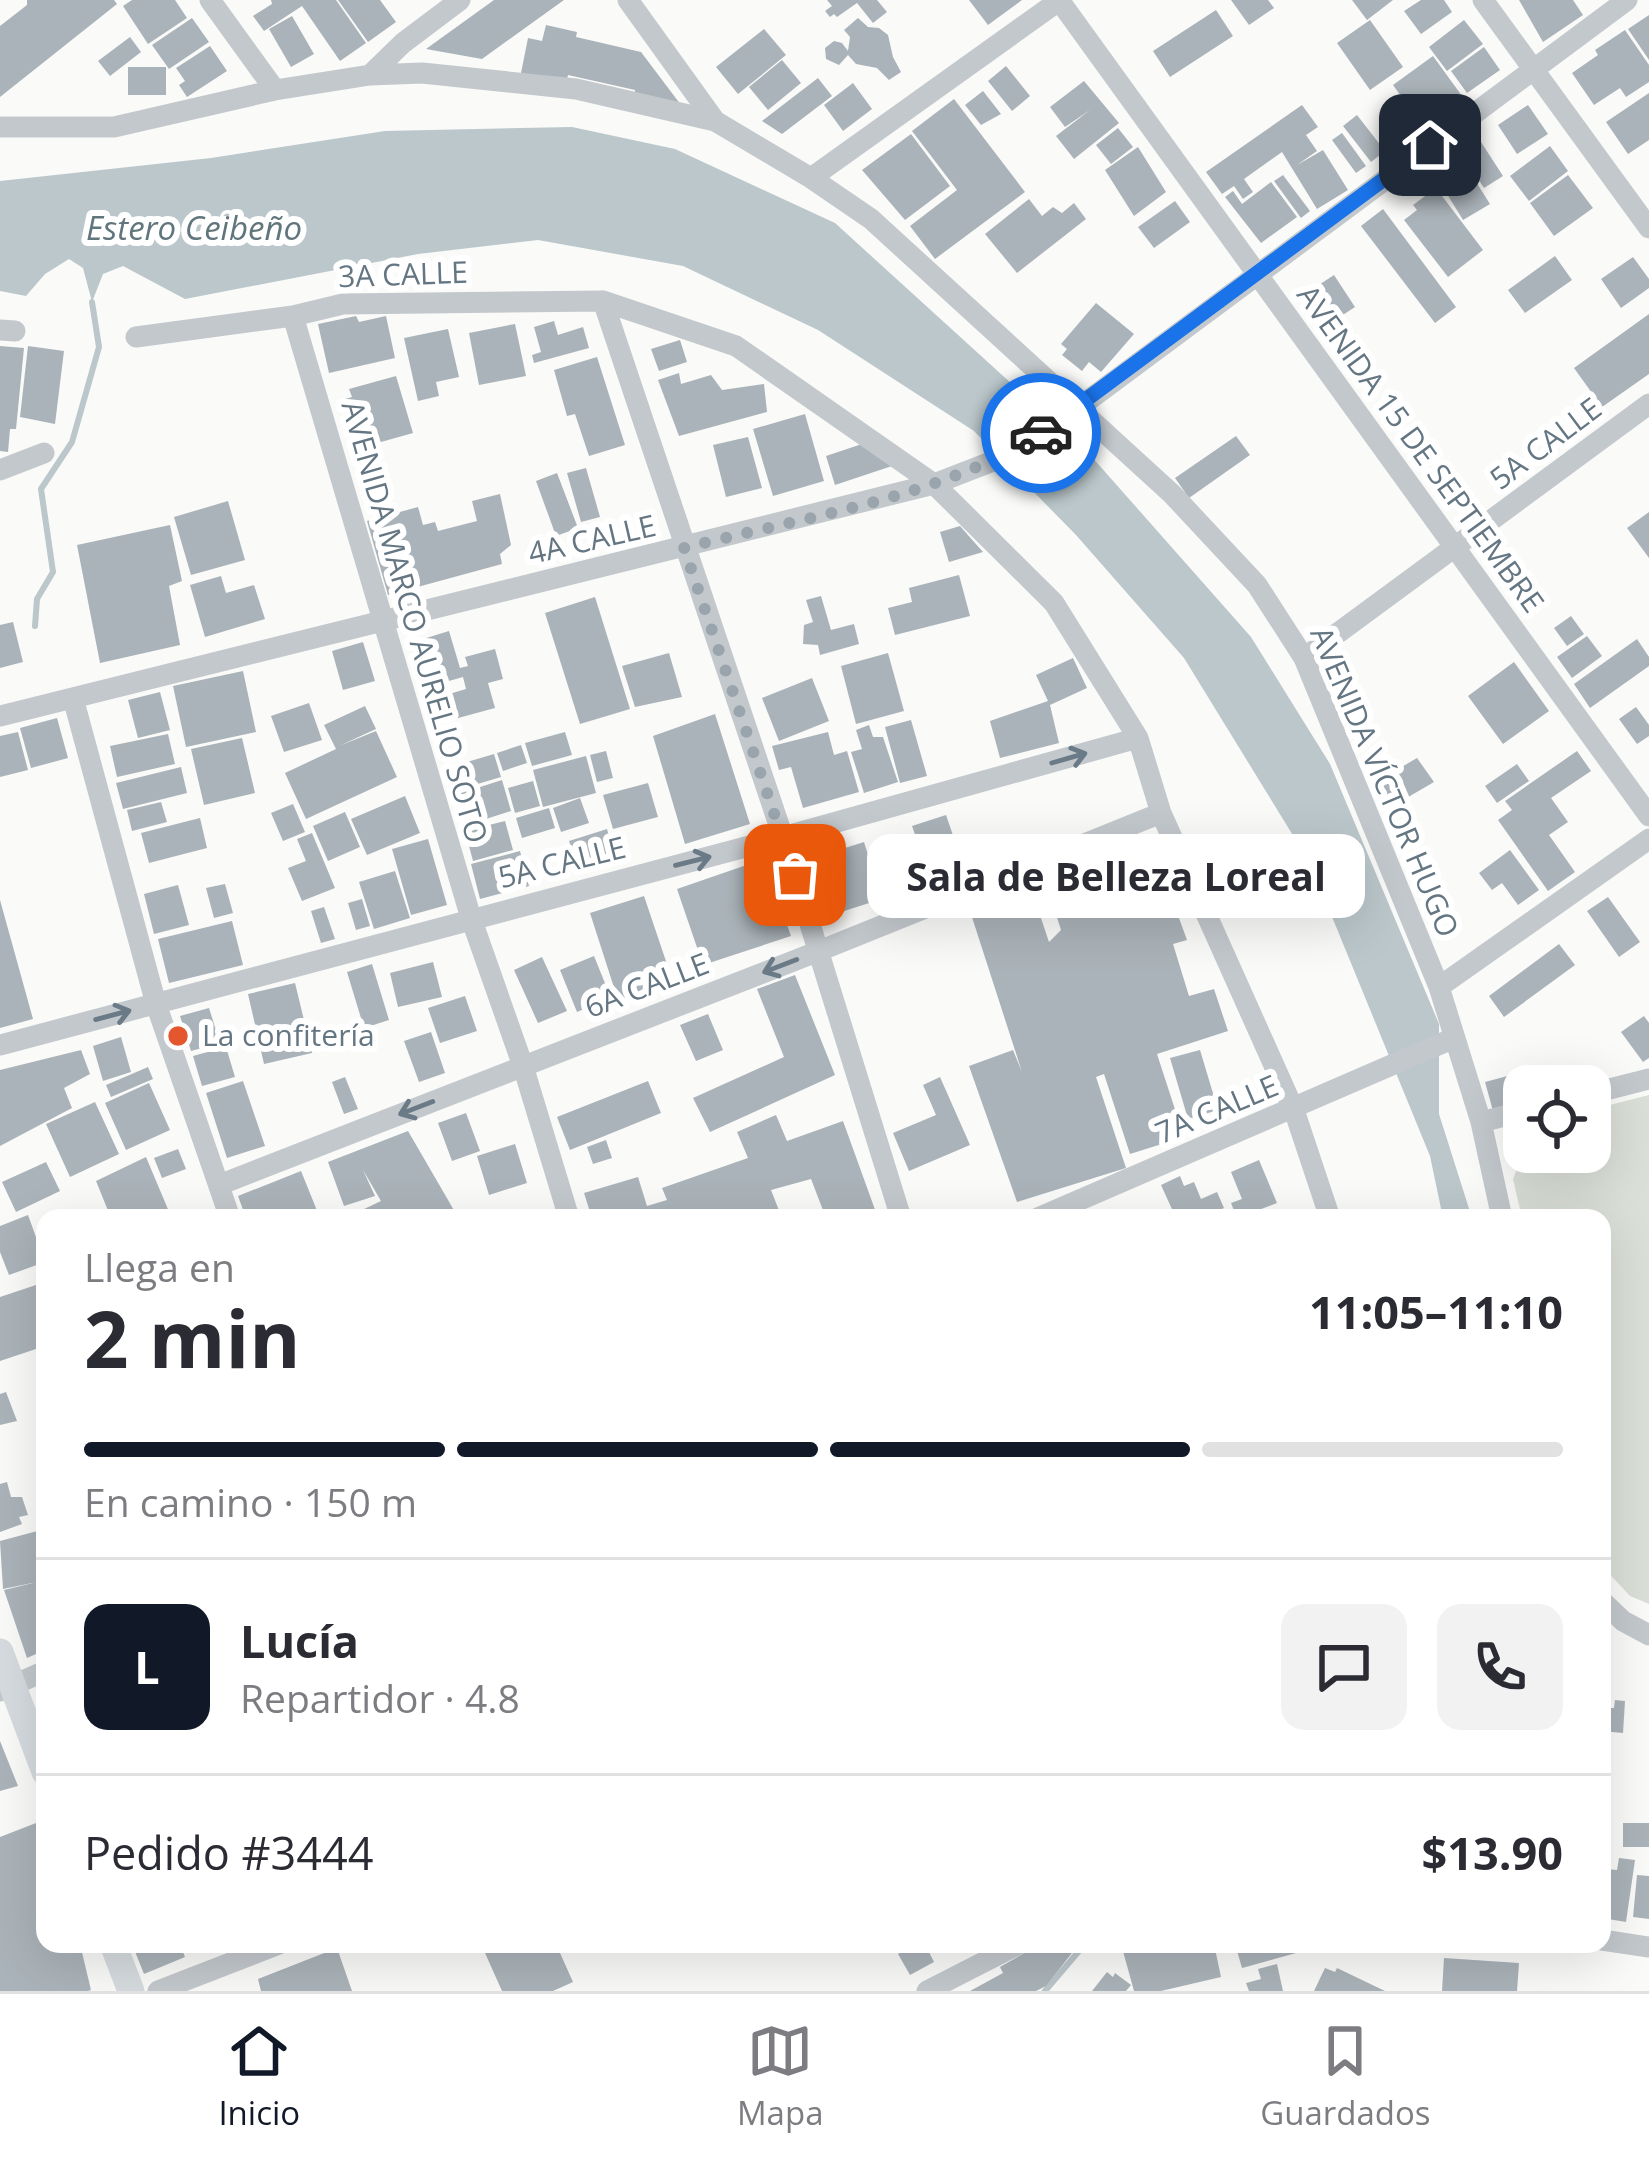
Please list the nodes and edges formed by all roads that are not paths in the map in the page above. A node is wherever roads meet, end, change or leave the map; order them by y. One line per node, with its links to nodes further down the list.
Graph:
1 (211, 0): 9 (street)
2 (460, 0): 8 (street)
3 (628, 0): 10 (street)
4 (1060, 0): 12 (street); 14 (street, AVENIDA 15 DE SEPTIEMBRE)
5 (1483, 0): 7 (street)
6 (1627, 0): 7 (street, 4A CALLE)
7 (1533, 68): 13 (street); 14 (street, 4A CALLE)
8 (370, 75): 9 (street, AVENIDA VÍCTOR HUGO); 10 (street, AVENIDA VÍCTOR HUGO)
9 (275, 90): 11 (street, AVENIDA VÍCTOR HUGO)
10 (715, 121): 12 (street, AVENIDA VÍCTOR HUGO)
11 (0, 127)
12 (811, 178): 19 (street, AVENIDA VÍCTOR HUGO)
13 (1649, 228)
14 (1257, 274): 19 (street, 4A CALLE); 24 (street, AVENIDA 15 DE SEPTIEMBRE)
15 (603, 301): 16 (street, 3A CALLE); 22 (street, 3A CALLE); 23 (street)
16 (293, 316): 17 (street, 3A CALLE); 25 (street, AVENIDA MARCO AURELIO SOTO)
17 (136, 337)
18 (1649, 404): 24 (street, 5A CALLE)
19 (1078, 408): 22 (street, 4A CALLE); 26 (street, AVENIDA VÍCTOR HUGO)
20 (44, 453): 21 (street)
21 (0, 470)
22 (934, 484): 23 (street, 4A CALLE); 29 (street, 3A CALLE)
23 (684, 548): 25 (street, 4A CALLE); 32 (street)
24 (1456, 549): 26 (street, 5A CALLE); 31 (street, AVENIDA 15 DE SEPTIEMBRE)
25 (381, 621): 27 (street, 4A CALLE); 34 (street, AVENIDA MARCO AURELIO SOTO)
26 (1304, 658): 36 (street, AVENIDA VÍCTOR HUGO)
27 (73, 698): 28 (street, 4A CALLE); 37 (street)
28 (0, 716)
29 (1138, 738): 30 (street, 3A CALLE); 32 (street, 5A CALLE, one-way to 29)
30 (1161, 813): 35 (street, 6A CALLE); 43 (street, 3A CALLE)
31 (1649, 816)
32 (783, 838): 34 (street, 5A CALLE, one-way to 32); 35 (street)
33 (1649, 839): 36 (street)
34 (471, 918): 37 (street, 5A CALLE); 40 (street, AVENIDA MARCO AURELIO SOTO)
35 (819, 951): 40 (street, 6A CALLE, one-way to 40); 49 (street)
36 (1439, 987): 38 (street, AVENIDA VÍCTOR HUGO)
37 (156, 1004): 39 (street, 5A CALLE, one-way to 37); 46 (street)
38 (1454, 1038): 43 (street, 7A CALLE); 45 (street, AVENIDA VÍCTOR HUGO)
39 (0, 1045)
40 (523, 1066): 46 (street, 6A CALLE, one-way to 46); 48 (street, AVENIDA MARCO AURELIO SOTO)
41 (1649, 1078): 42 (street)
42 (1611, 1088)
43 (1294, 1110): 50 (street, 7A CALLE); 51 (street, 3A CALLE)
44 (1503, 1116): 45 (street)
45 (1481, 1122): 52 (street, AVENIDA VÍCTOR HUGO)
46 (219, 1185): 47 (street)
47 (227, 1209)
48 (566, 1209)
49 (898, 1209)
50 (1059, 1209)
51 (1327, 1209)
52 (1500, 1209)
53 (1611, 1609): 54 (street)
54 (1649, 1635)
55 (0, 1652): 57 (street)
56 (36, 1675): 57 (street)
57 (6, 1688): 58 (street)
58 (36, 1753)
59 (1611, 1941): 60 (street)
60 (1649, 1947)
61 (116, 1953): 64 (street)
62 (256, 1953): 65 (street)
63 (1001, 1953): 66 (street)
64 (131, 1991)
65 (158, 1991)
66 (927, 1991)

